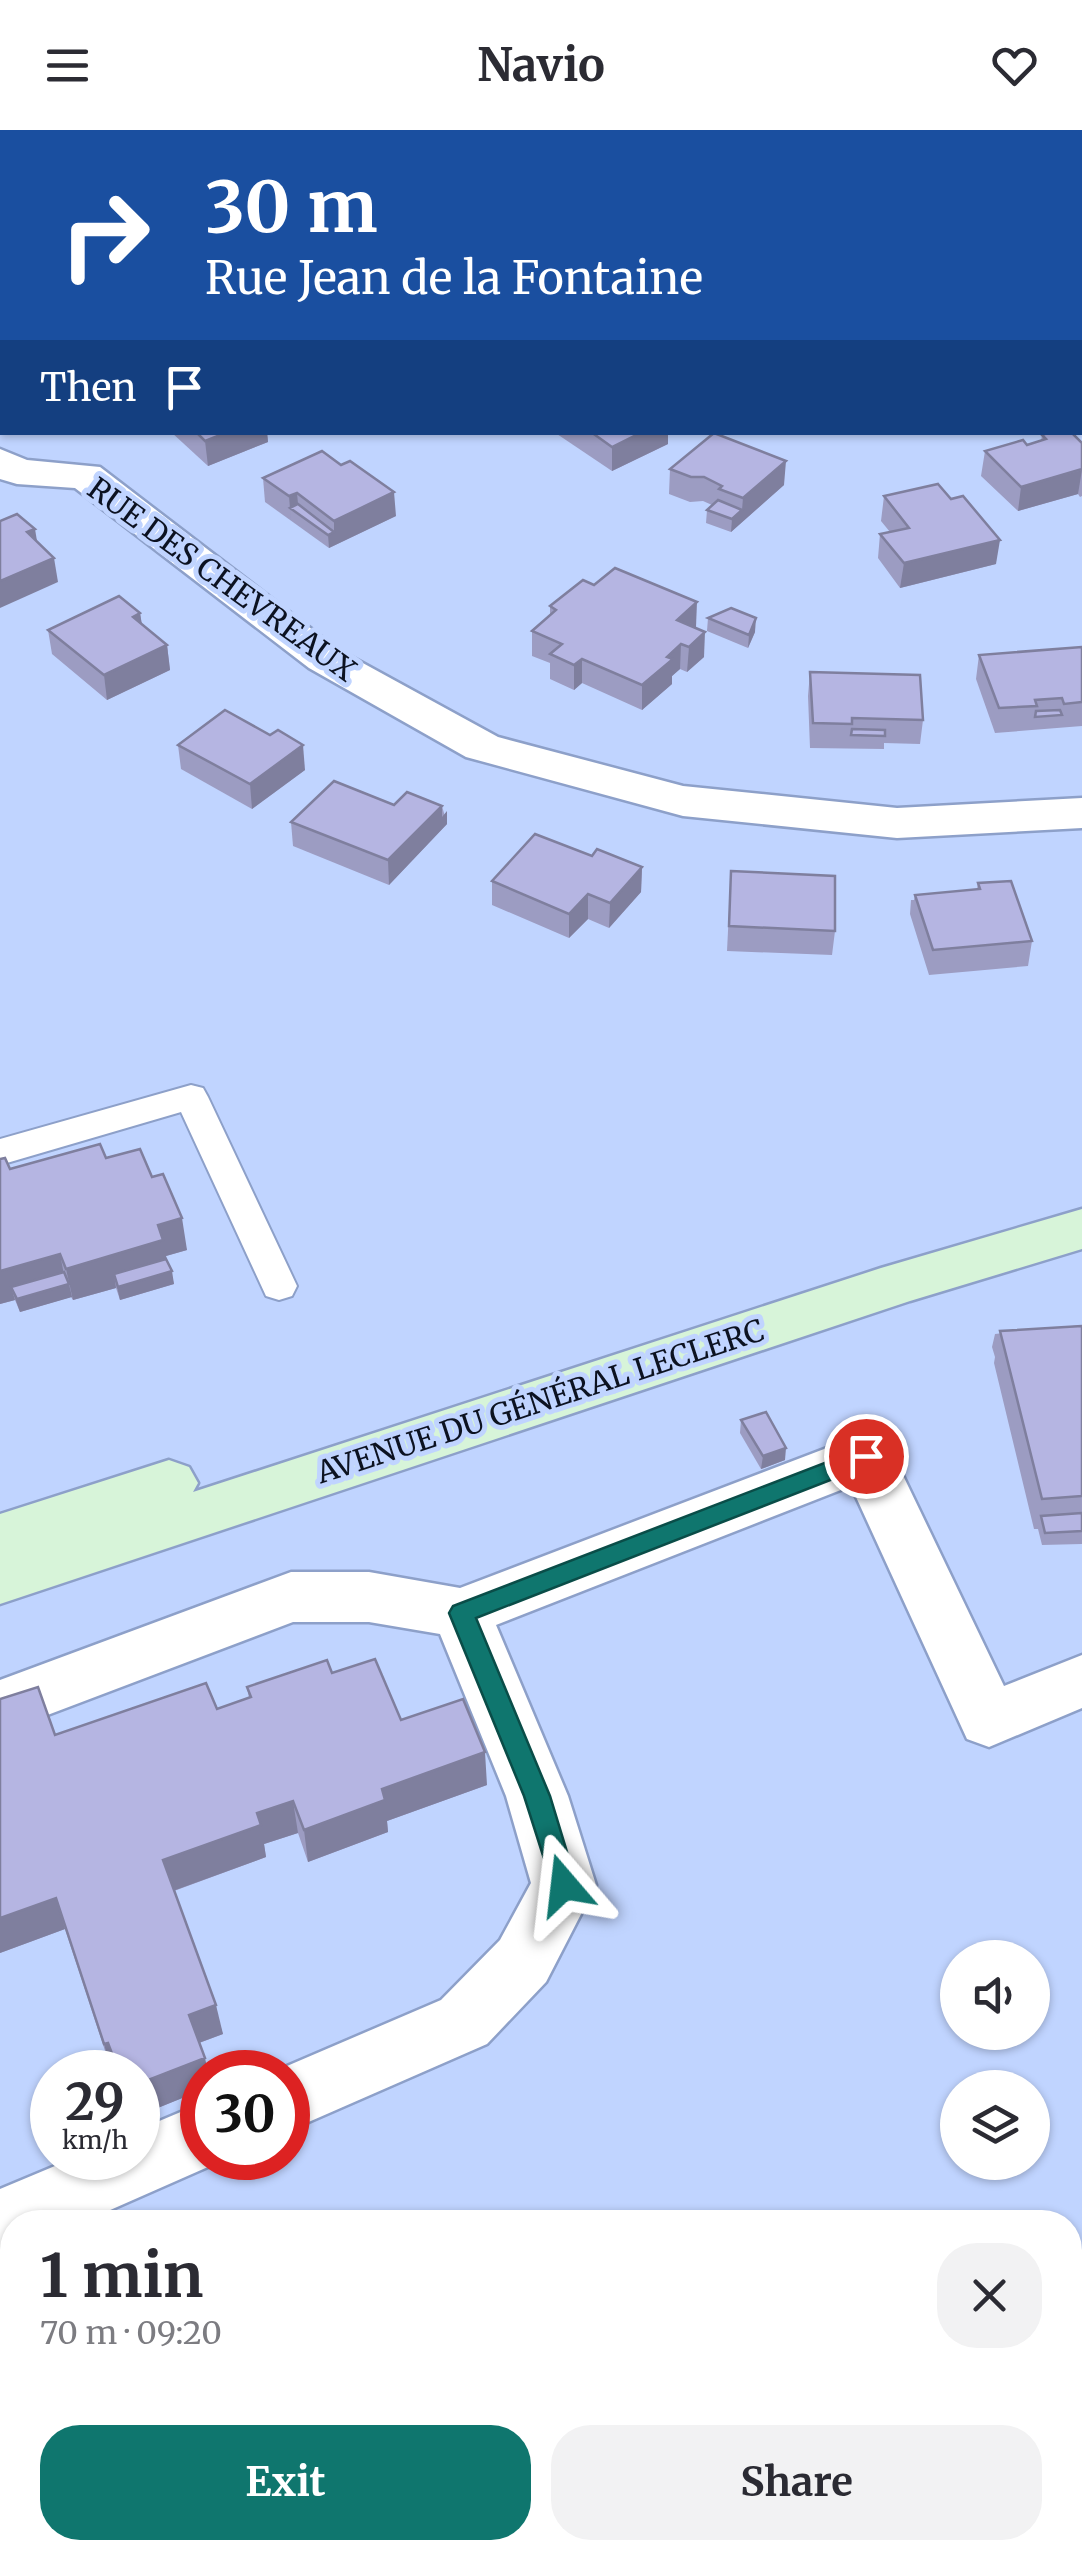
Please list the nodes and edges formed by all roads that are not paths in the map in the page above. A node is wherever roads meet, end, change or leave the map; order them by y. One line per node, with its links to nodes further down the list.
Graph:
1 (0, 461): 2 (street, RUE DES CHEVREAUX)
2 (1082, 813)
3 (0, 1152): 6 (lane)
4 (1082, 1193): 7 (main road, AVENUE DU GÉNÉRAL LECLERC)
5 (1082, 1229): 8 (main road, AVENUE DU GÉNÉRAL LECLERC)
6 (279, 1286)
7 (0, 1538)
8 (0, 1578)
9 (462, 1613): 10 (street); 11 (street); 12 (street)
10 (1082, 1681)
11 (0, 1707)
12 (310, 2089)
13 (180, 2146): 14 (street)
14 (32, 2210)

